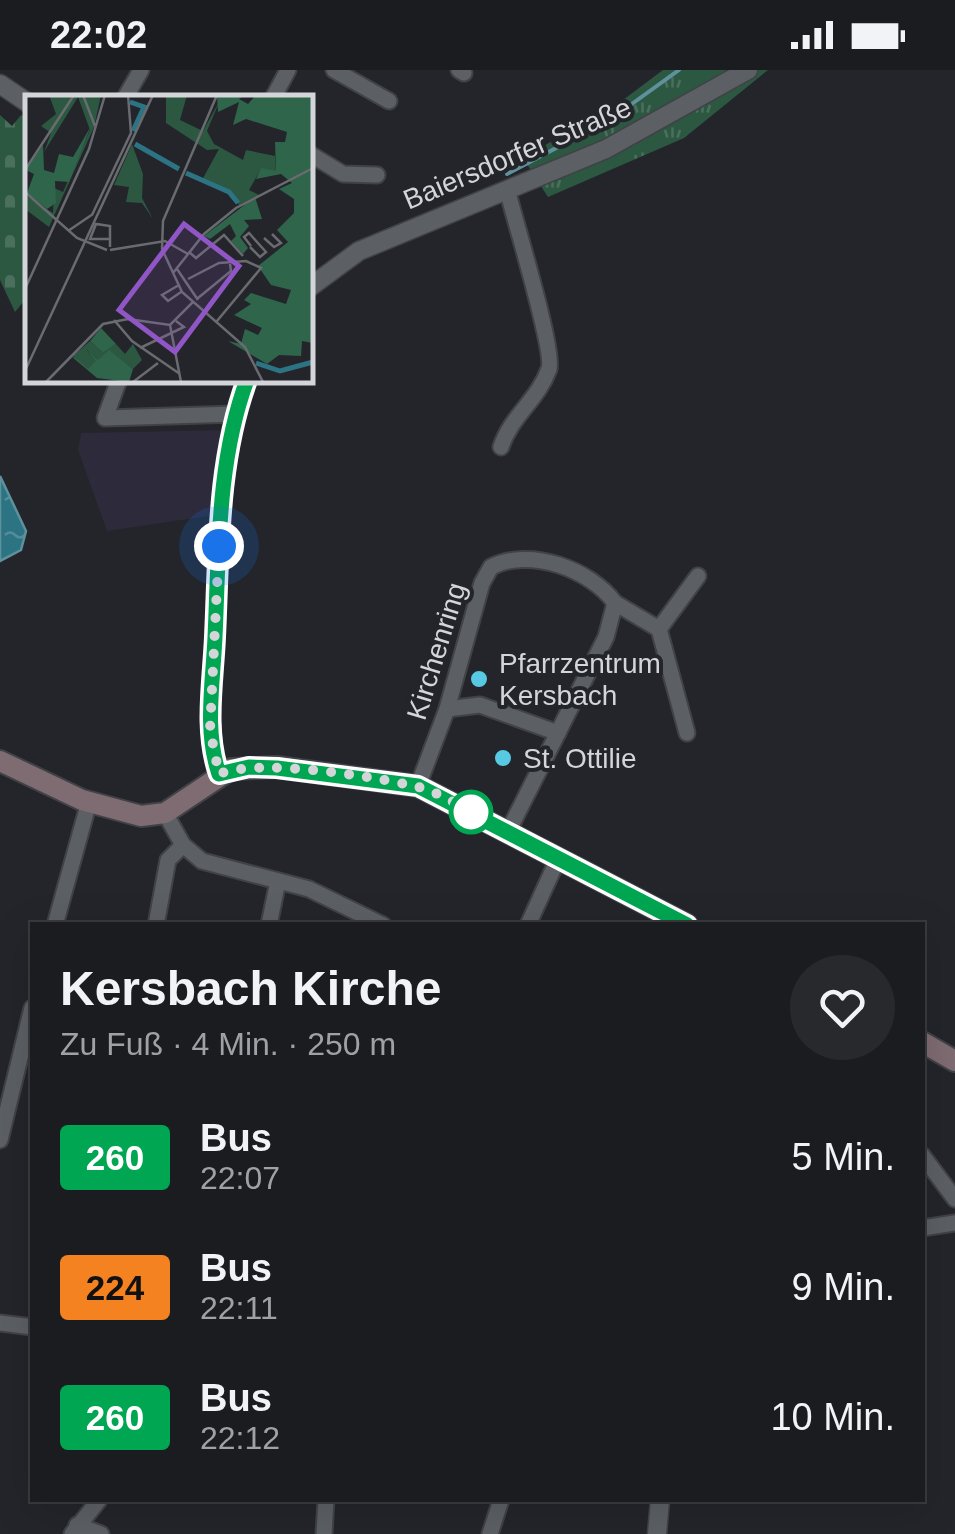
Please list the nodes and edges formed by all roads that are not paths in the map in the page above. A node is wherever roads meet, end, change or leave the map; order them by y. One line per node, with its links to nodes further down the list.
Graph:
1 (142, 70): 6 (street)
2 (288, 70): 7 (street)
3 (334, 70): 9 (street)
4 (748, 70): 12 (street, Baiersdorfer Straße)
5 (0, 84): 8 (street)
6 (128, 95)
7 (275, 95)
8 (25, 101)
9 (389, 101)
10 (312, 155): 11 (street)
11 (377, 175)
12 (507, 189): 13 (street, Baiersdorfer Straße); 17 (street)
13 (312, 286)
14 (118, 382): 16 (street)
15 (247, 382): 16 (street)
16 (236, 414): 25 (street)
17 (500, 447)
18 (698, 576): 20 (street)
19 (615, 603): 20 (street, Kirchenring); 21 (street, Kirchenring); 23 (street)
20 (659, 628): 22 (street)
21 (447, 709): 23 (street); 26 (street, Kirchenring)
22 (687, 733)
23 (558, 734): 29 (street)
24 (0, 762): 27 (main road)
25 (219, 774): 26 (main road); 28 (main road)
26 (418, 786): 29 (main road)
27 (89, 802): 28 (main road); 34 (street)
28 (165, 813): 30 (street)
29 (507, 834): 31 (main road)
30 (183, 845): 32 (street); 35 (street)
31 (556, 861): 37 (street); 38 (main road)
32 (278, 881): 33 (street); 36 (street)
33 (359, 918)
34 (57, 922)
35 (157, 922)
36 (270, 922)
37 (529, 922)
38 (673, 922)
39 (30, 1015): 42 (street)
40 (925, 1044): 41 (main road)
41 (955, 1061)
42 (4, 1106): 43 (street)
43 (0, 1140)
44 (925, 1158): 45 (street)
45 (955, 1199)
46 (955, 1223): 47 (street)
47 (925, 1228)
48 (0, 1323): 49 (street)
49 (30, 1327)
50 (97, 1502): 54 (street)
51 (326, 1502): 56 (street)
52 (500, 1502): 57 (street)
53 (660, 1502): 58 (street)
54 (74, 1530): 55 (street)
55 (101, 1534)
56 (324, 1534)
57 (490, 1534)
58 (656, 1534)

